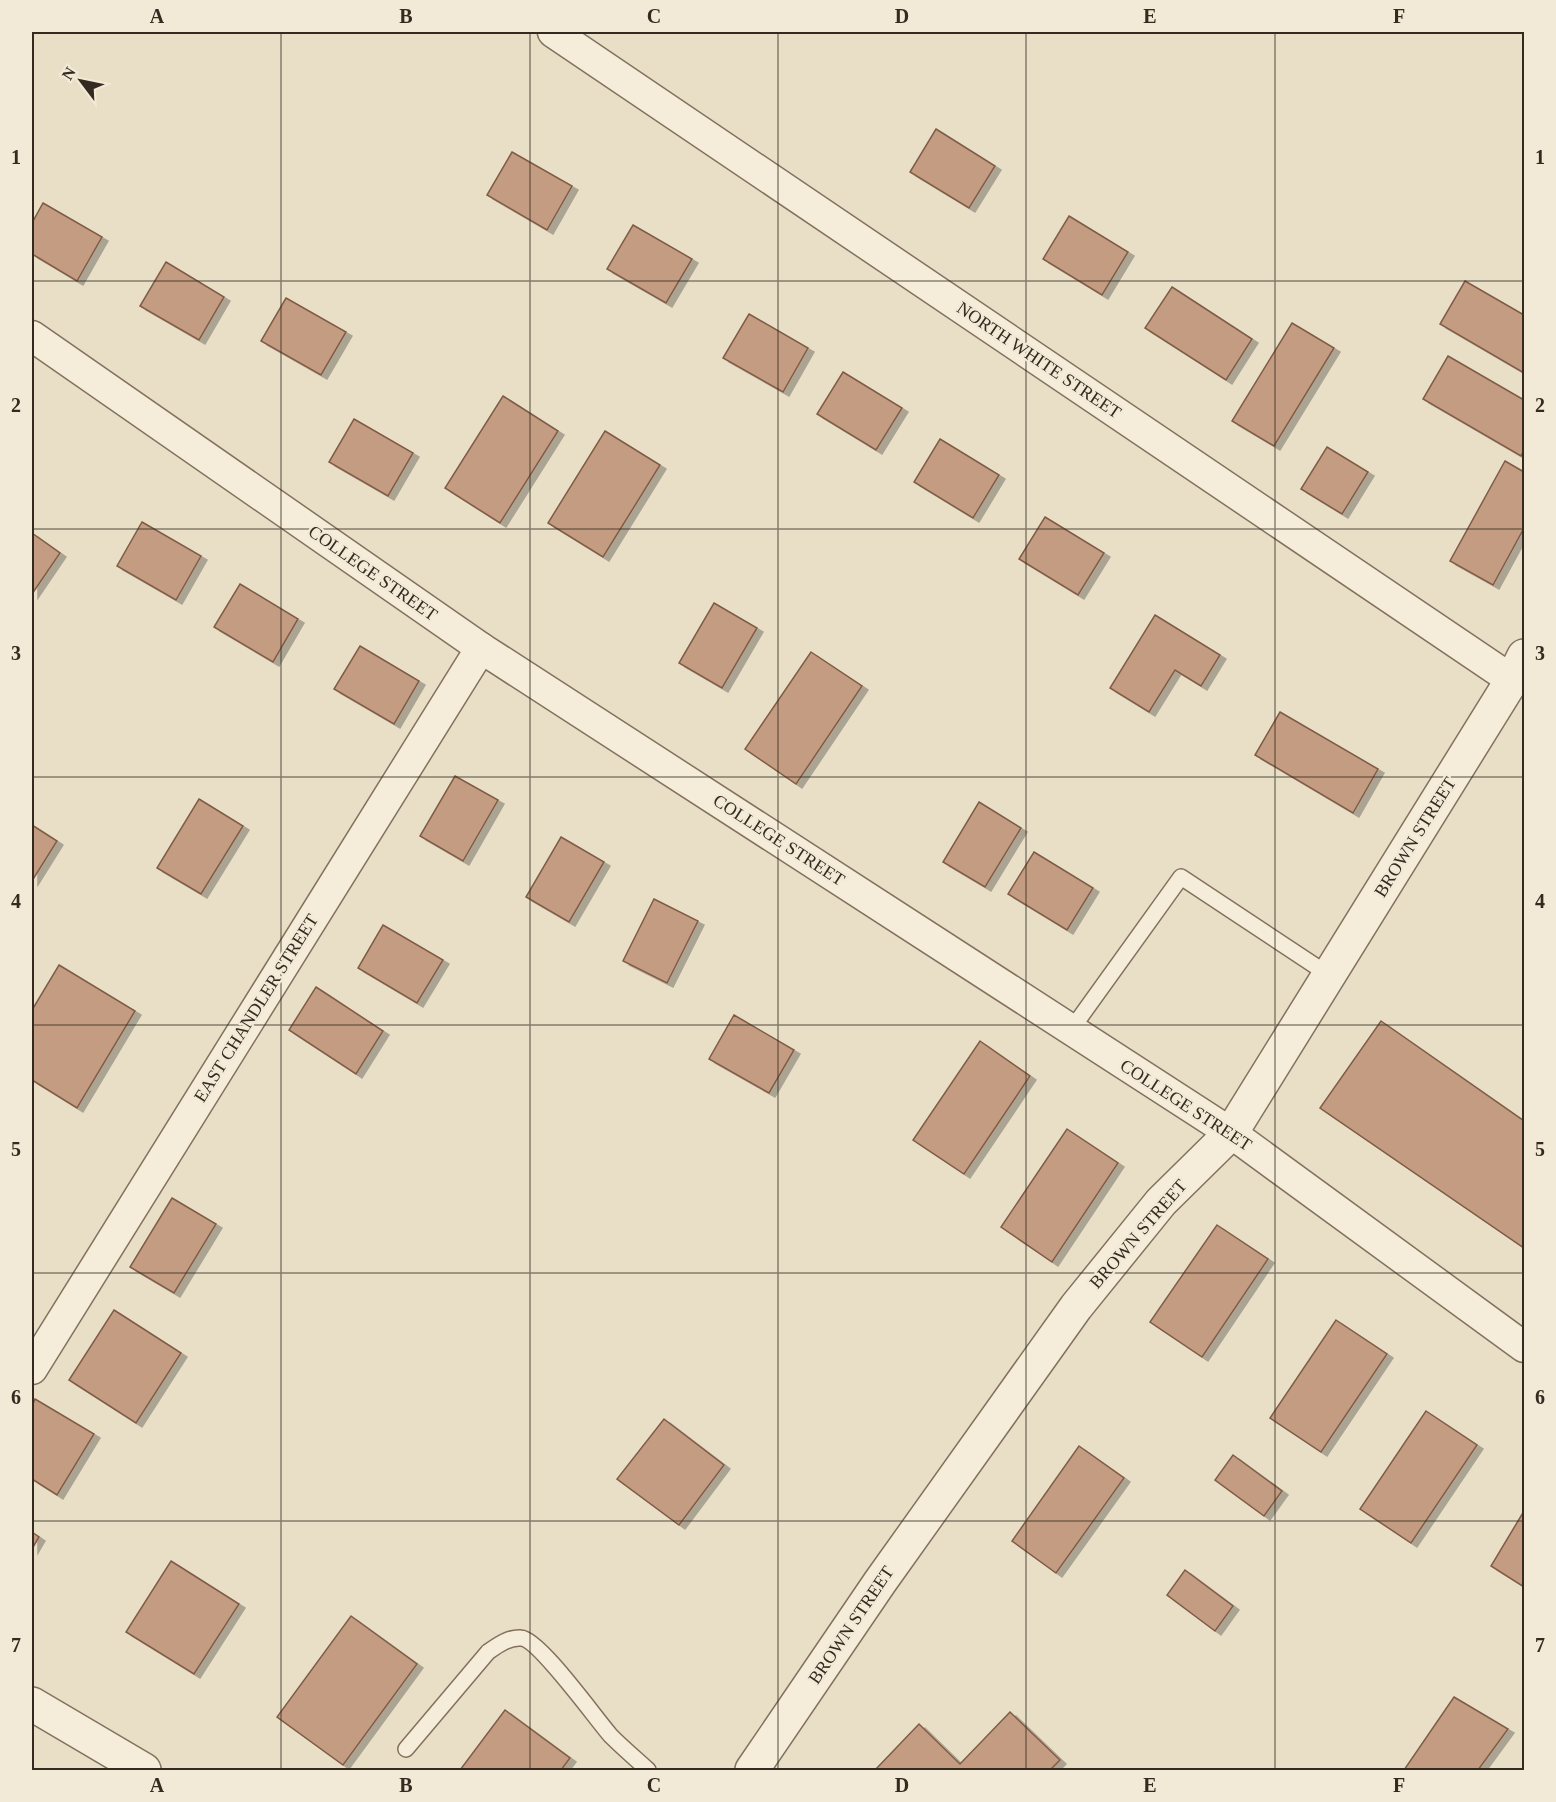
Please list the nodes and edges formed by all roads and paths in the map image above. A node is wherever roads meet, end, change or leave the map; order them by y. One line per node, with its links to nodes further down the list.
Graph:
1 (553, 32): 4 (street, NORTH WHITE STREET)
2 (32, 336): 3 (street, COLLEGE STREET)
3 (481, 648): 6 (street, COLLEGE STREET); 9 (street, EAST CHANDLER STREET)
4 (1520, 675): 5 (street, BROWN STREET)
5 (1329, 975): 6 (lane); 7 (street, BROWN STREET)
6 (1071, 1030): 7 (street, COLLEGE STREET)
7 (1231, 1133): 8 (street, COLLEGE STREET); 14 (street, BROWN STREET)
8 (1524, 1347)
9 (32, 1369)
10 (32, 1704): 12 (street)
11 (406, 1749): 13 (lane)
12 (144, 1770)
13 (648, 1770)
14 (752, 1770)

